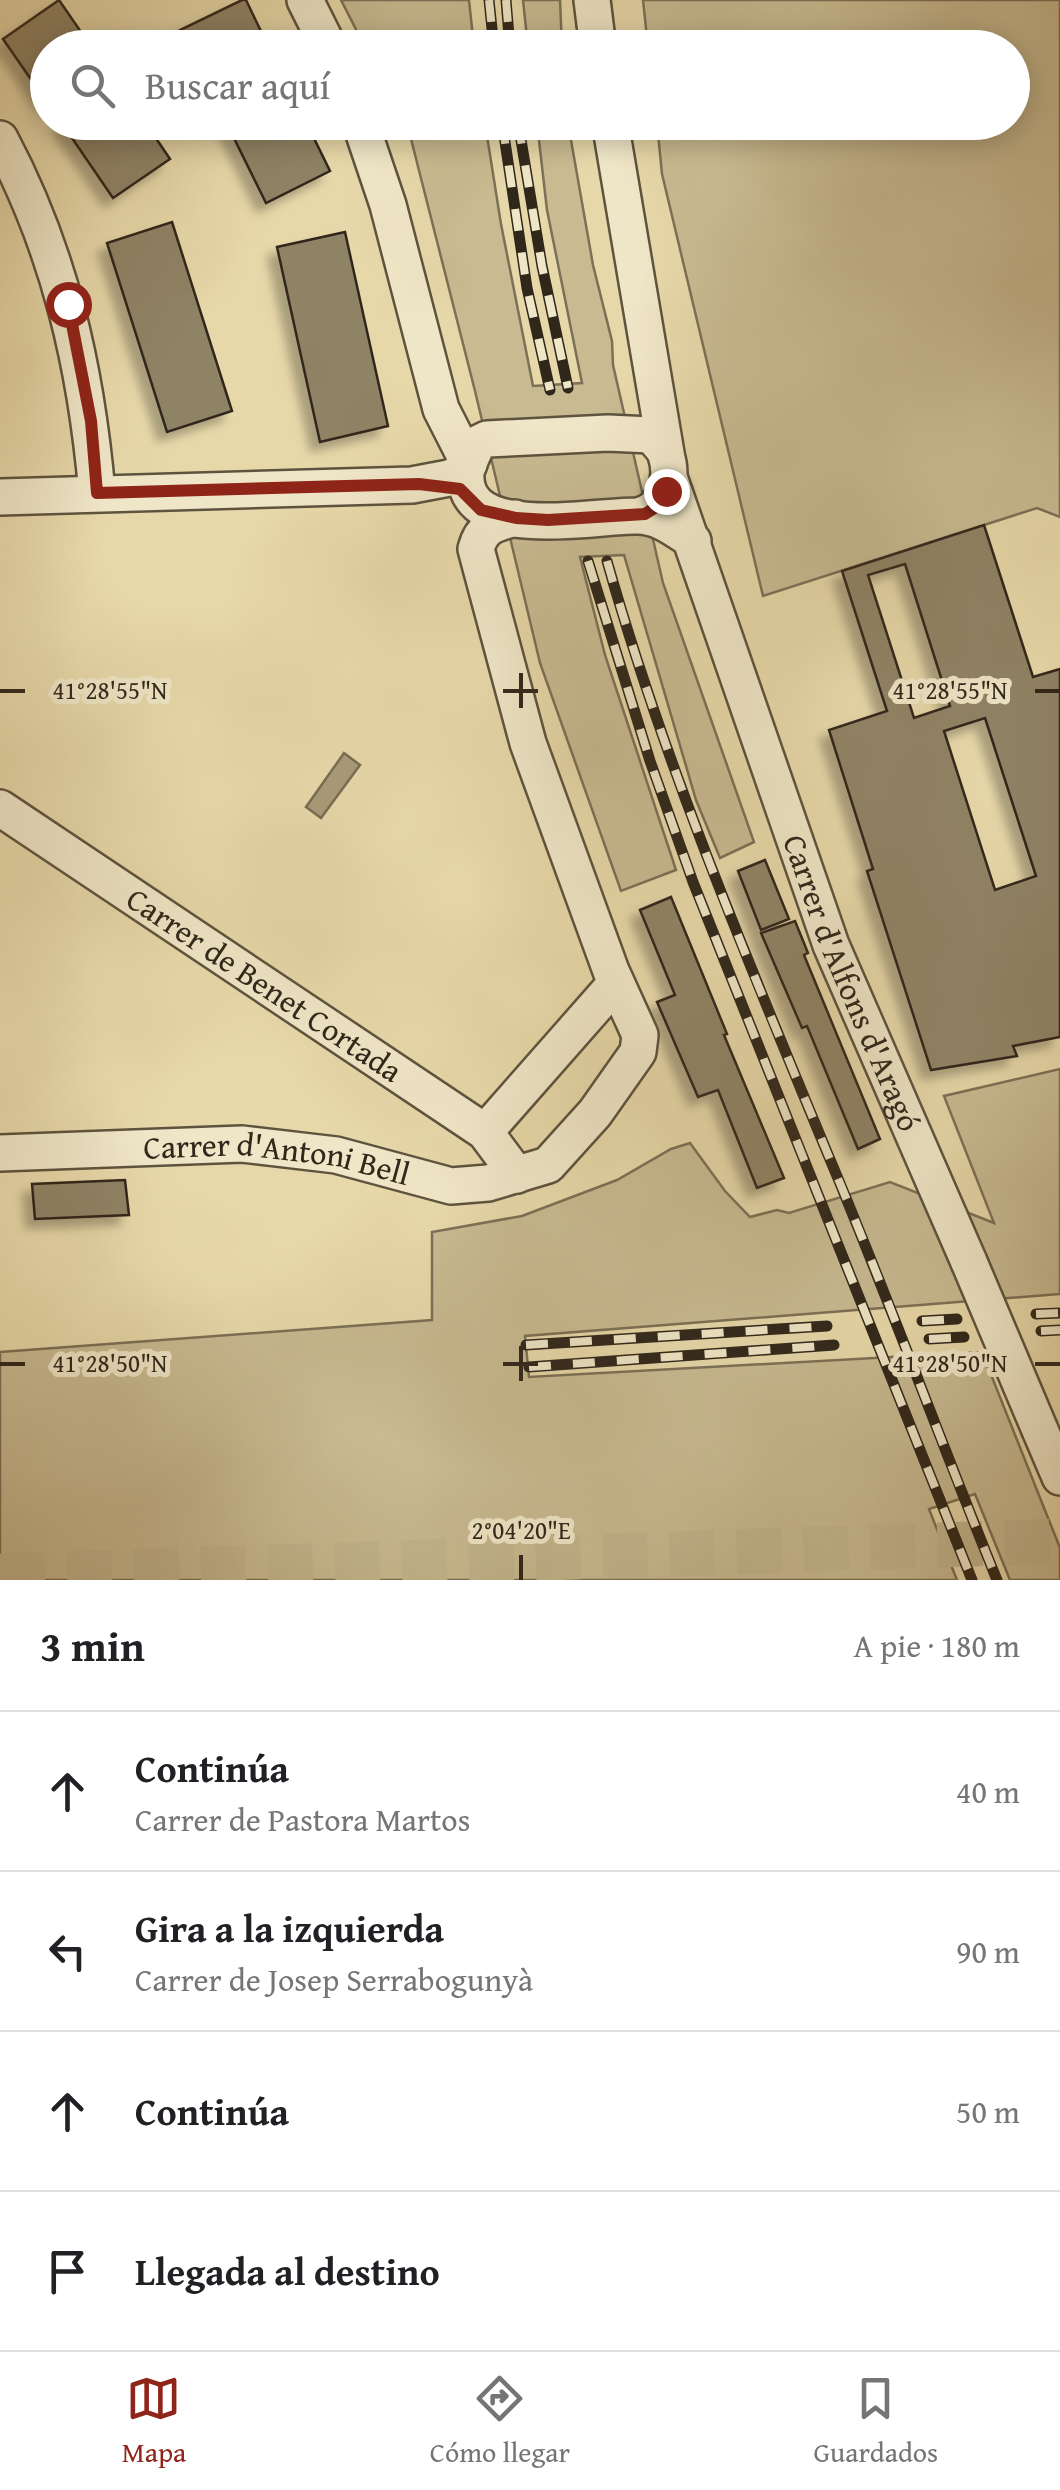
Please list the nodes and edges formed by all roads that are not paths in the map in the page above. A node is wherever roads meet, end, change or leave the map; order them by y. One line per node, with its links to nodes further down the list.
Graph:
1 (306, 0): 3 (street)
2 (592, 0): 4 (street)
3 (320, 30)
4 (596, 30)
5 (0, 139): 12 (street)
6 (366, 140): 10 (street)
7 (613, 140): 8 (street, Carrer d'Alfons d'Aragó)
8 (652, 377): 9 (street); 11 (street, Carrer d'Alfons d'Aragó)
9 (608, 433): 10 (street); 11 (street)
10 (467, 462): 12 (street); 15 (street)
11 (668, 465): 14 (street); 16 (street, Carrer d'Alfons d'Aragó)
12 (97, 493): 13 (street)
13 (0, 496)
14 (638, 516): 15 (street); 16 (street)
15 (516, 518): 18 (street)
16 (693, 541): 22 (street, Carrer d'Alfons d'Aragó, bridge)
17 (0, 808): 19 (street, Carrer de Benet Cortada)
18 (616, 982): 19 (street); 21 (street)
19 (484, 1132): 21 (street, Carrer de Benet Cortada)
20 (0, 1153): 21 (street, Carrer d'Antoni Bell)
21 (533, 1170)
22 (1060, 1478)

